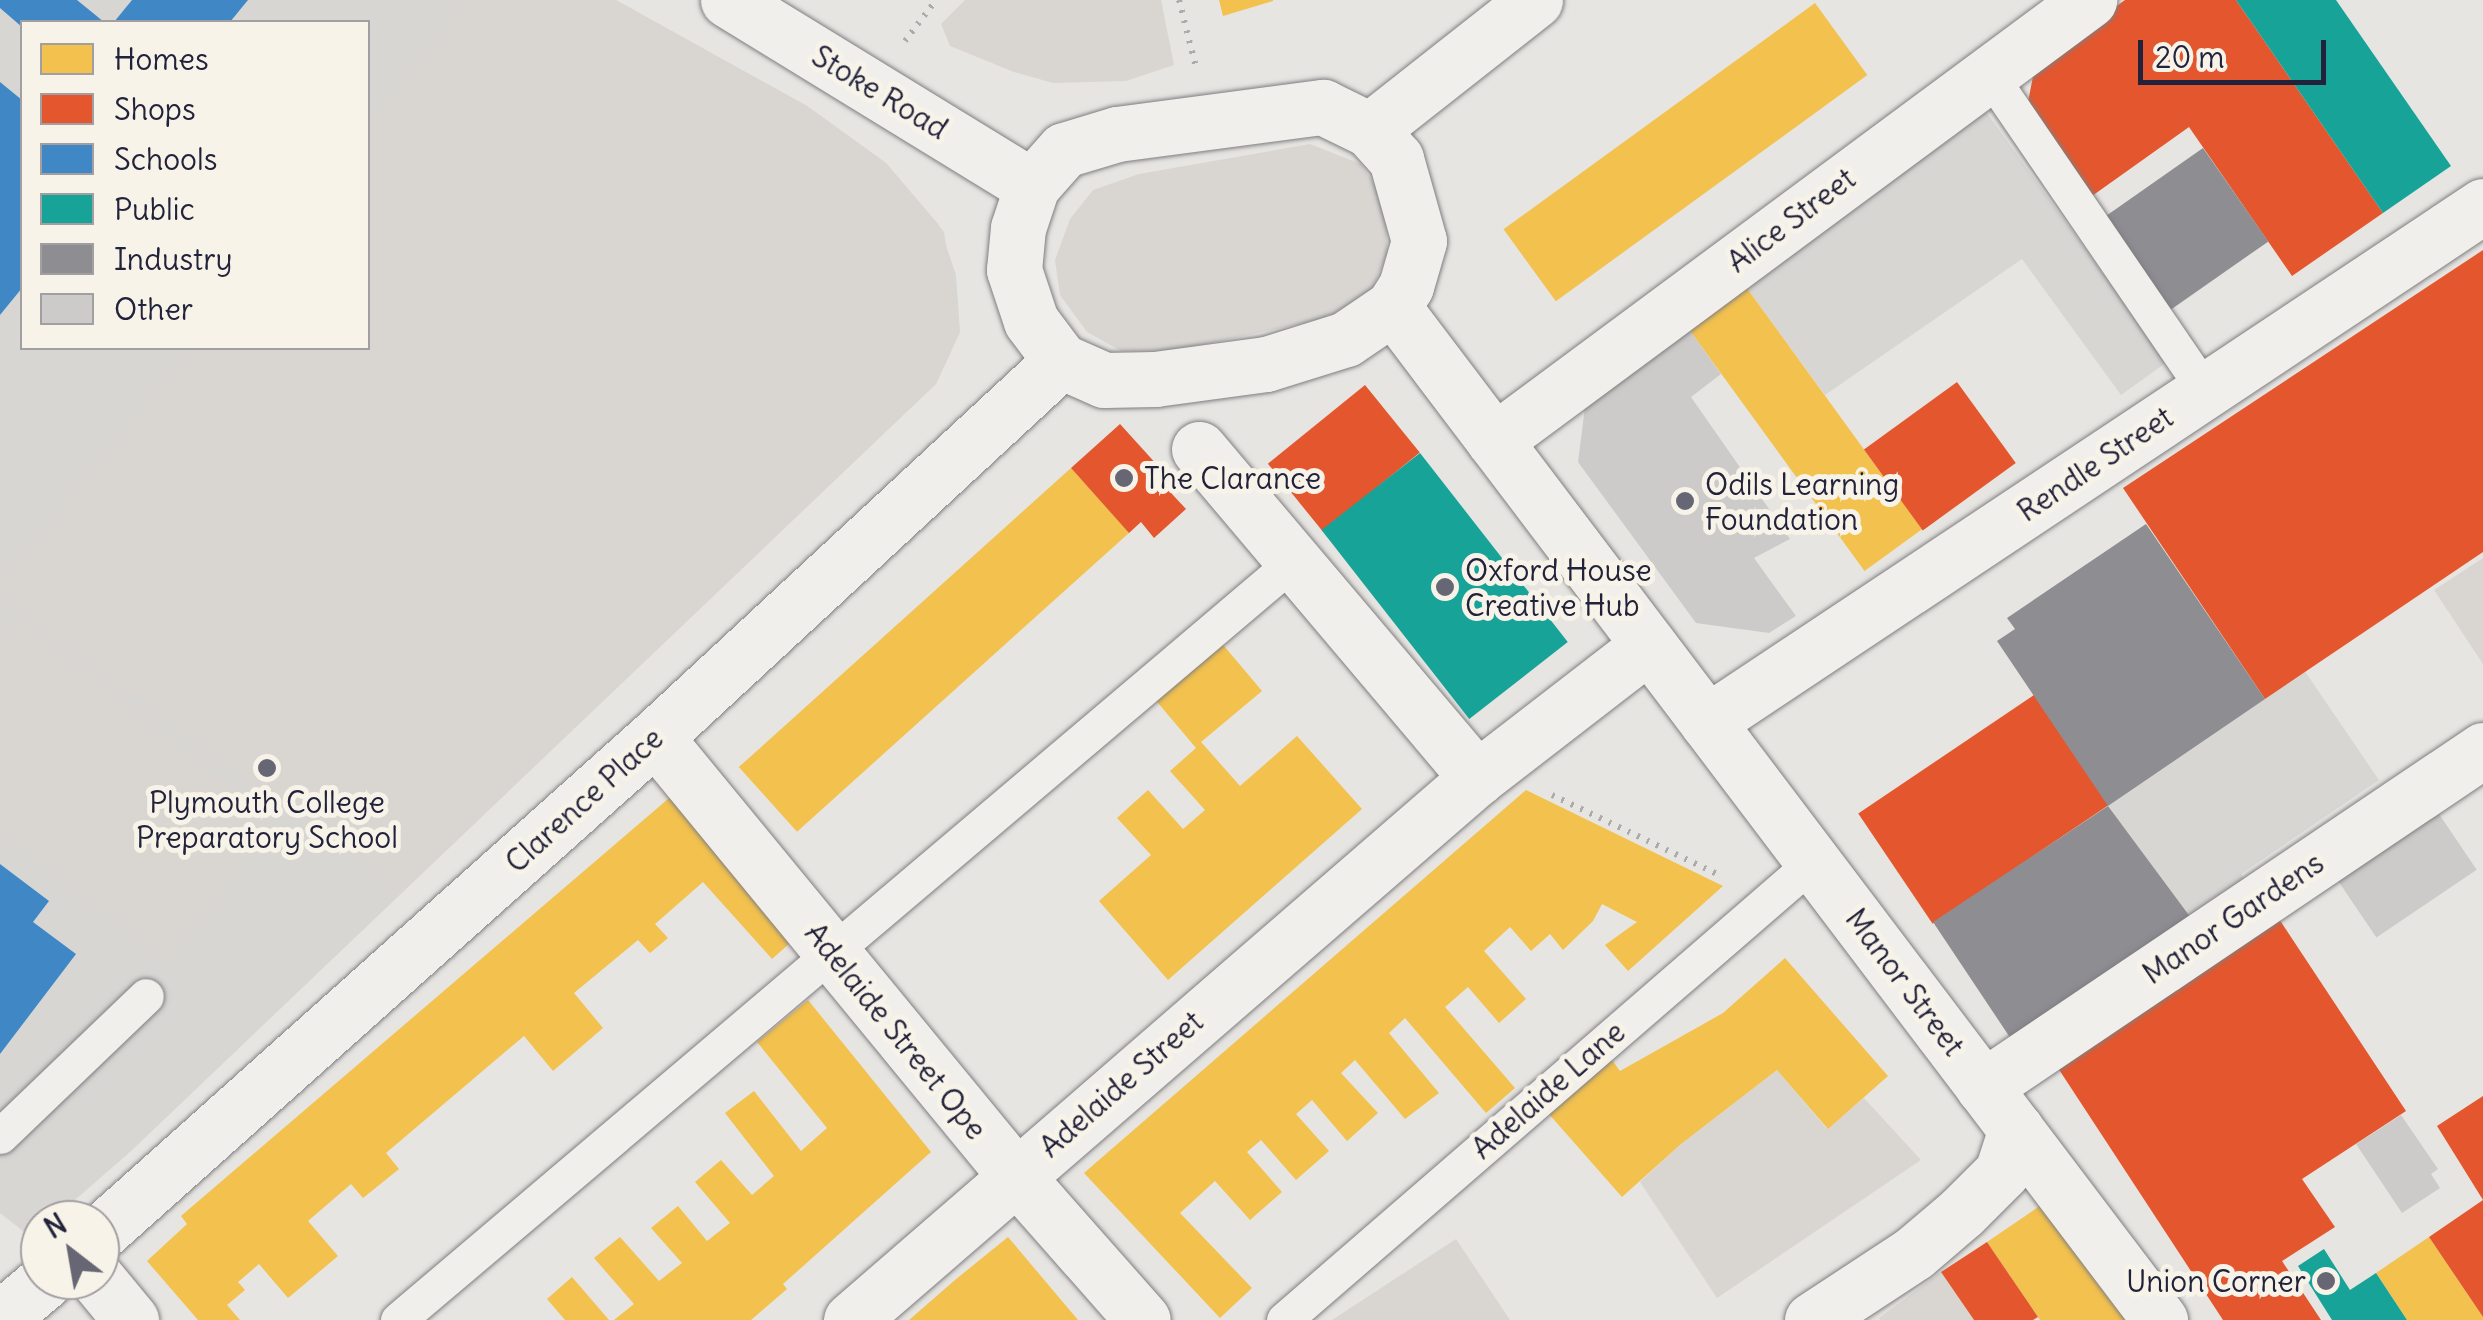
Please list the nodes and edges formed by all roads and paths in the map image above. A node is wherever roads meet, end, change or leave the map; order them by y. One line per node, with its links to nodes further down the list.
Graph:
1 (728, 0): 6 (street, Stoke Road)
2 (1535, 0): 5 (street)
3 (2089, 0): 4 (street, Alice Street)
4 (1989, 74): 10 (lane); 11 (street, Alice Street)
5 (1370, 130): 6 (street); 8 (street)
6 (1032, 186): 9 (street)
7 (2483, 206): 10 (street, Rendle Street)
8 (1392, 307): 9 (street); 11 (street, Manor Street)
9 (1061, 361): 16 (street, Clarence Place)
10 (2205, 391): 15 (street, Rendle Street)
11 (1494, 441): 14 (street, Manor Street)
12 (1200, 449): 13 (street)
13 (1294, 560): 18 (street); 21 (lane)
14 (1649, 645): 15 (street, Manor Street); 18 (street)
15 (1707, 722): 19 (street, Manor Street)
16 (655, 737): 21 (street, Adelaide Street Ope); 26 (street, Clarence Place)
17 (2461, 752): 23 (street, Manor Gardens)
18 (1485, 772): 20 (path); 25 (street, Adelaide Street)
19 (1813, 862): 20 (lane, Adelaide Lane); 23 (street, Manor Street)
20 (1770, 899): 34 (lane, Adelaide Lane)
21 (832, 954): 25 (street, Adelaide Street Ope); 31 (lane)
22 (146, 996): 24 (lane)
23 (2000, 1108): 35 (street); 36 (street, Manor Street)
24 (0, 1136)
25 (1015, 1175): 32 (street, Adelaide Street); 33 (street, Adelaide Street Ope)
26 (120, 1216)
27 (23, 1300): 29 (street)
28 (114, 1300): 30 (street)
29 (0, 1320)
30 (131, 1320)
31 (398, 1320)
32 (852, 1320)
33 (1143, 1320)
34 (1284, 1320)
35 (1812, 1320)
36 (2160, 1320)

